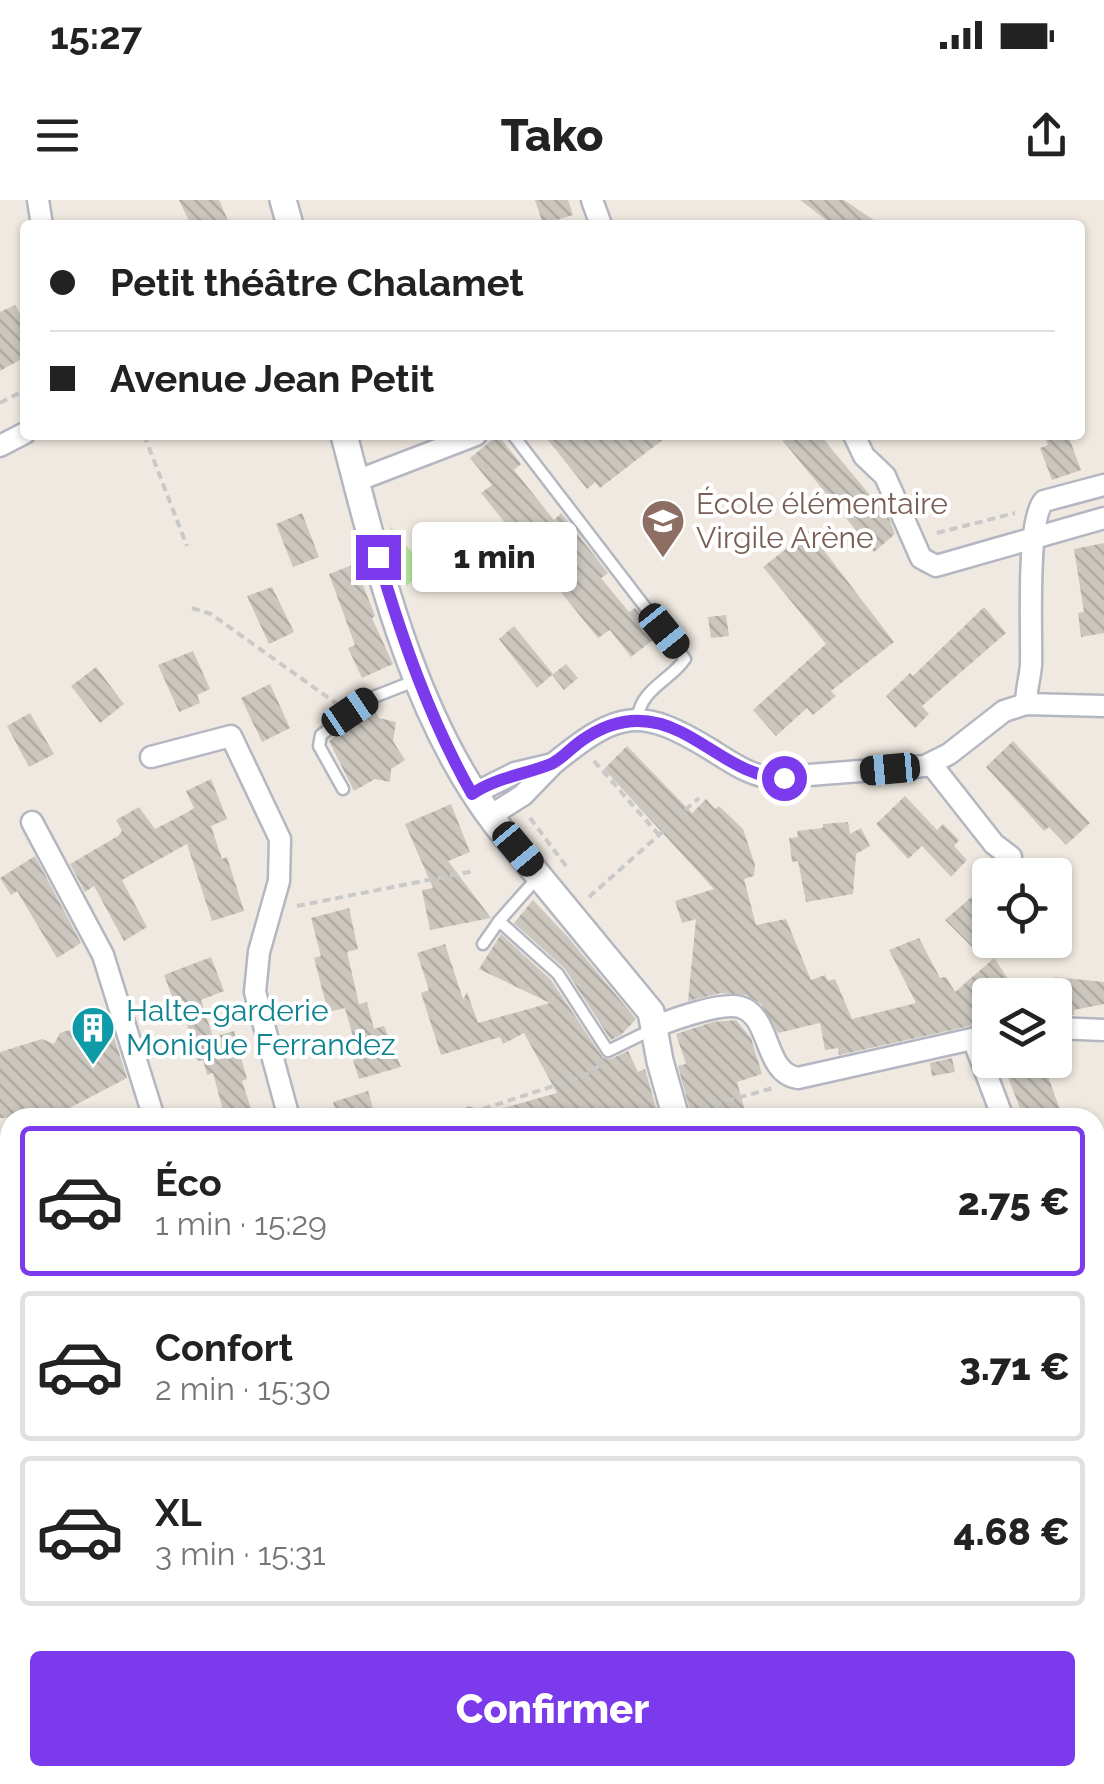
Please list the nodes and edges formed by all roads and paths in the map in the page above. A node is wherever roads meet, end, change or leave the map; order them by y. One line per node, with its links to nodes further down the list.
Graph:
1 (146, 440): 12 (path)
2 (345, 440): 6 (street)
3 (463, 440): 6 (street)
4 (517, 440): 18 (lane)
5 (856, 440): 11 (street)
6 (356, 481): 14 (street)
7 (1104, 485): 8 (street)
8 (1038, 507): 10 (street); 11 (path)
9 (1104, 518): 10 (street)
10 (1033, 538): 11 (street); 15 (street)
11 (912, 540)
12 (187, 546)
13 (192, 608): 17 (path)
14 (418, 680): 17 (lane); 24 (street)
15 (1026, 704): 16 (street); 22 (street)
16 (1104, 706)
17 (350, 712): 23 (lane)
18 (637, 720): 21 (street); 22 (street)
19 (588, 753): 31 (path)
20 (151, 757): 48 (street)
21 (553, 764): 24 (street); 27 (street)
22 (930, 764): 32 (street)
23 (343, 789)
24 (472, 794): 27 (street)
25 (698, 798): 26 (path)
26 (685, 810)
27 (490, 816): 35 (street)
28 (32, 822): 47 (street)
29 (534, 824): 34 (path)
30 (668, 828): 31 (path)
31 (659, 835): 36 (path)
32 (1012, 857)
33 (474, 871): 37 (path)
34 (570, 872)
35 (540, 876): 38 (lane); 40 (street)
36 (580, 884)
37 (284, 908)
38 (499, 921): 39 (lane); 40 (lane)
39 (483, 944)
40 (656, 1027): 45 (street); 50 (street)
41 (1072, 1029): 42 (street)
42 (1104, 1030)
43 (972, 1039): 45 (street)
44 (600, 1065): 49 (path)
45 (788, 1077): 51 (path)
46 (993, 1078): 52 (street)
47 (151, 1108)
48 (285, 1108)
49 (492, 1108)
50 (675, 1108)
51 (706, 1108)
52 (1000, 1108)

